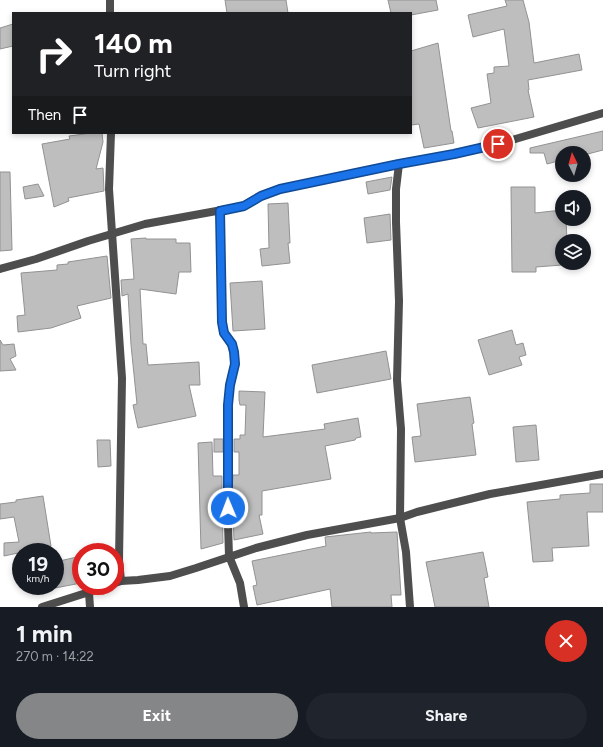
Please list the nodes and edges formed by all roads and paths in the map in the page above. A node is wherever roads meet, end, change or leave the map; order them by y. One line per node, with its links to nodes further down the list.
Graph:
1 (110, 0): 2 (street)
2 (110, 12)
3 (603, 113): 5 (street)
4 (111, 134): 7 (street)
5 (399, 164): 6 (street); 10 (street)
6 (220, 211): 7 (street); 12 (street)
7 (112, 234): 8 (street); 11 (street)
8 (0, 269)
9 (603, 474): 10 (street)
10 (400, 518): 12 (street); 19 (street)
11 (119, 543)
12 (229, 556): 13 (street); 18 (street)
13 (124, 581)
14 (82, 595): 16 (street)
15 (89, 595): 17 (street)
16 (42, 607)
17 (90, 607)
18 (244, 607)
19 (410, 607)

